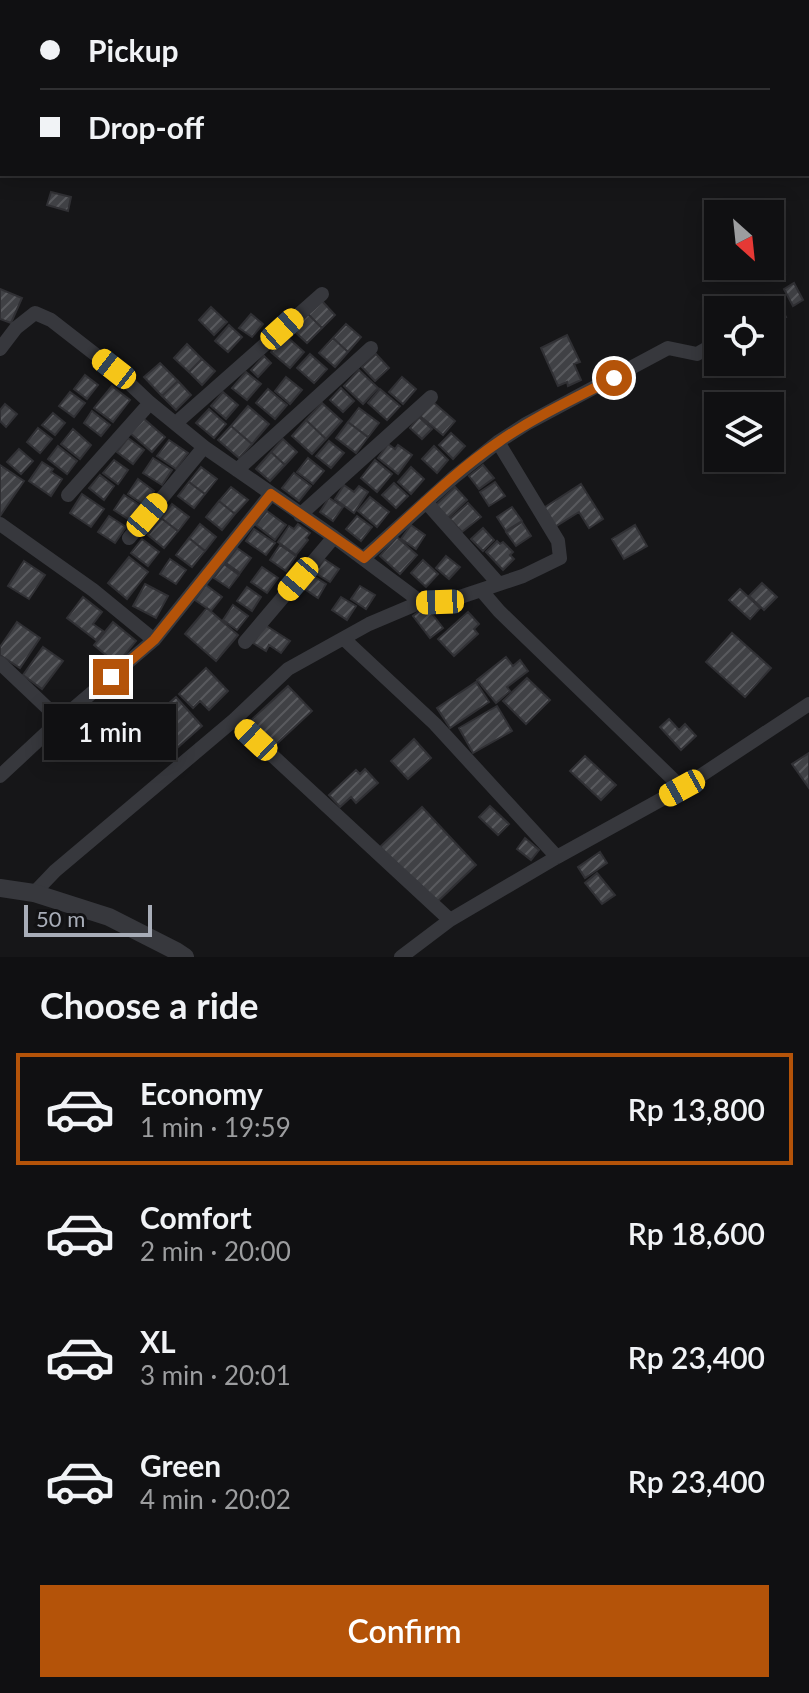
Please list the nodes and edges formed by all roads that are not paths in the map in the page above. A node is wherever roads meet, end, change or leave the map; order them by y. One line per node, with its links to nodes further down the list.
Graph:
1 (322, 294): 7 (street)
2 (371, 348): 10 (street)
3 (0, 349): 6 (street)
4 (704, 350): 8 (street)
5 (431, 397): 14 (street)
6 (150, 403): 7 (street); 12 (street)
7 (176, 423): 9 (street)
8 (498, 442): 13 (street); 19 (street)
9 (204, 447): 10 (street); 17 (street)
10 (237, 470): 11 (street)
11 (271, 494): 14 (street); 23 (street)
12 (68, 495)
13 (426, 502): 18 (street); 19 (street)
14 (300, 515): 16 (street)
15 (0, 524): 23 (street)
16 (334, 537): 18 (street); 24 (street)
17 (129, 538)
18 (364, 558): 21 (street)
19 (498, 583): 20 (street)
20 (481, 590): 21 (street); 30 (street)
21 (421, 602): 22 (street)
22 (344, 639): 28 (street); 31 (street)
23 (154, 640): 27 (street)
24 (245, 642)
25 (0, 663): 27 (street)
26 (809, 704): 30 (street)
27 (60, 720): 29 (street)
28 (234, 720): 33 (street); 34 (street)
29 (0, 776)
30 (682, 788): 31 (street)
31 (557, 857): 34 (street)
32 (0, 888): 33 (street)
33 (34, 893): 35 (street)
34 (450, 920): 36 (street)
35 (185, 957)
36 (401, 957)

